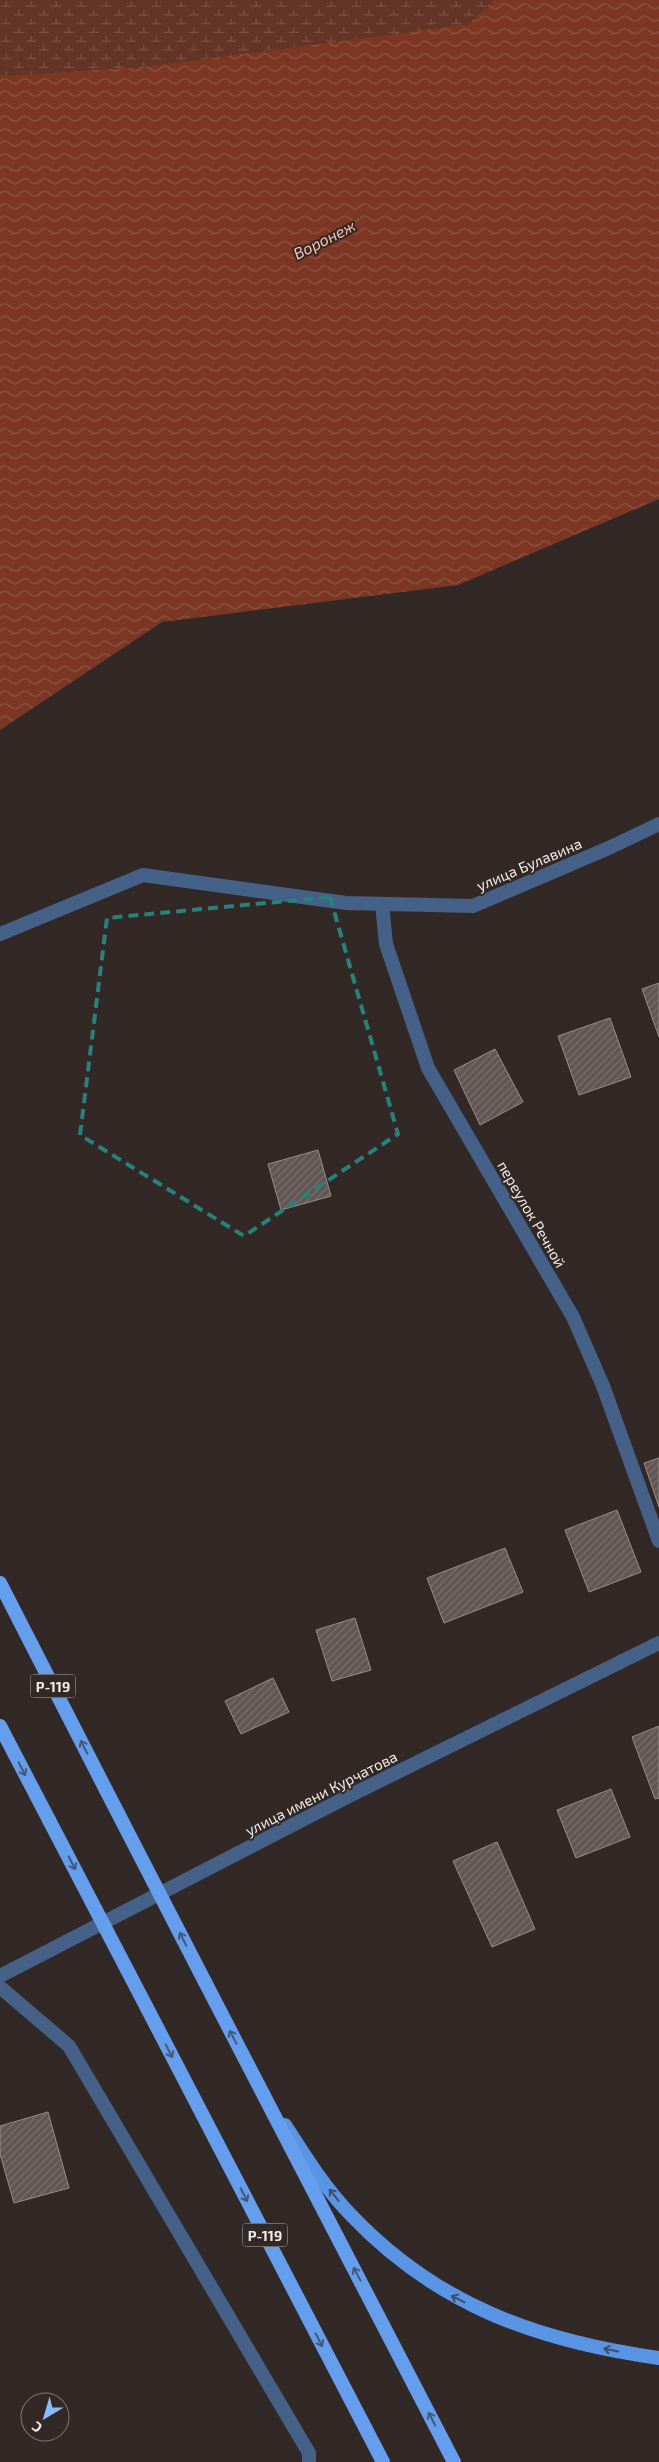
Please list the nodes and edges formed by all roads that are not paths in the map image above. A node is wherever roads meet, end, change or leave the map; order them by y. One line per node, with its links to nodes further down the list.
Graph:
1 (659, 824): 2 (street, улица Булавина)
2 (382, 904): 3 (street, улица Булавина); 4 (street, переулок Речной)
3 (0, 934)
4 (659, 1541)
5 (0, 1583): 10 (highway, Р-119, one-way to 5, bridge)
6 (659, 1643): 8 (street, улица имени Курчатова)
7 (0, 1726): 13 (highway, Р-119, one-way to 13, bridge)
8 (0, 1976)
9 (0, 1987): 12 (street)
10 (256, 2080): 11 (main road, one-way to 10); 14 (highway, Р-119, one-way to 10)
11 (659, 2358)
12 (308, 2462)
13 (383, 2462)
14 (454, 2462)

